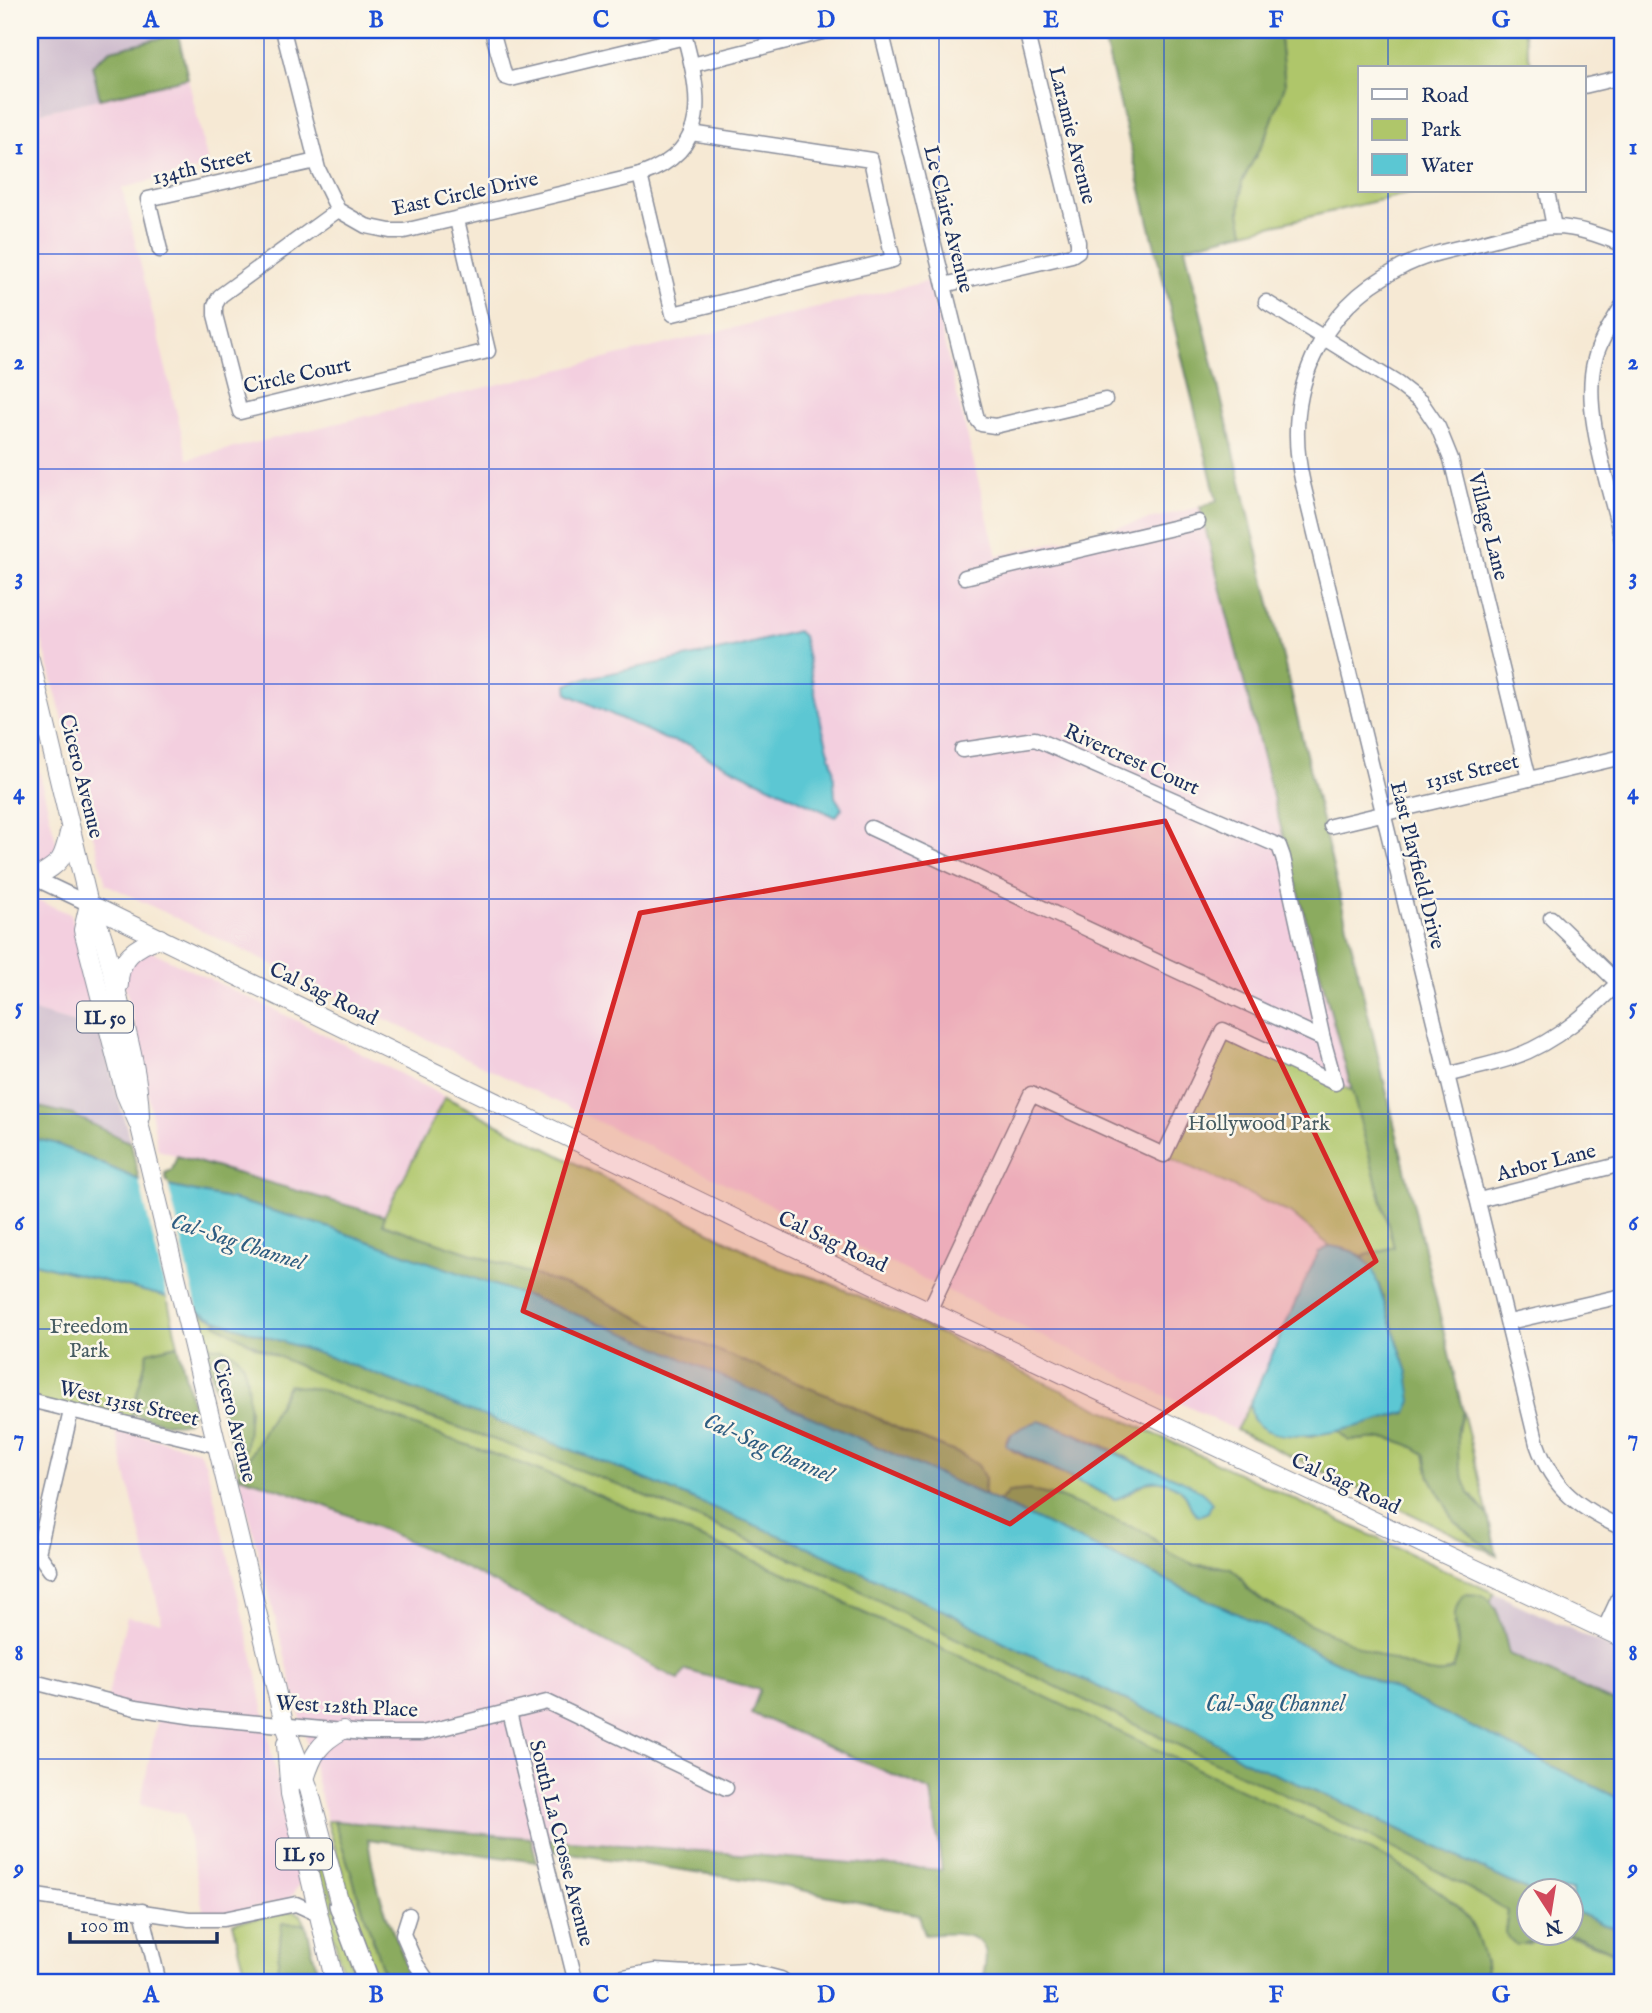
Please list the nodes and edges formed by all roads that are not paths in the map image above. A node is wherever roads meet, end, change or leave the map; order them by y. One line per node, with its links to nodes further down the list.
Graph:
1 (283, 30): 11 (street)
2 (495, 30): 6 (street)
3 (830, 30): 7 (street)
4 (881, 30): 19 (street, Le Claire Avenue)
5 (1026, 30): 19 (street, Laramie Avenue)
6 (684, 34): 7 (street)
7 (692, 65): 10 (street)
8 (1622, 76): 9 (street)
9 (1586, 85)
10 (691, 133): 12 (street, East Circle Drive); 12 (street)
11 (316, 161): 14 (street); 18 (street, 134th Street)
12 (640, 175): 15 (street, East Circle Drive)
13 (1547, 192): 16 (street)
14 (338, 210): 15 (street, East Circle Drive); 15 (street, Circle Court)
15 (457, 220)
16 (1555, 227): 17 (street); 22 (street, East Playfield Drive)
17 (1622, 244)
18 (160, 250)
19 (944, 285): 23 (street, Le Claire Avenue)
20 (1266, 302): 22 (street, Village Lane)
21 (1622, 306): 25 (street)
22 (1324, 338): 30 (street, Village Lane); 31 (street, East Playfield Drive)
23 (1105, 400)
24 (1198, 522): 26 (street)
25 (1622, 540)
26 (965, 577)
27 (30, 659): 32 (main road, Cicero Avenue / IL 50)
28 (962, 750): 41 (street, Rivercrest Court)
29 (1622, 757): 30 (street, 131st Street)
30 (1529, 779): 31 (street, 131st Street)
31 (1384, 813): 33 (street, 131st Street); 42 (street, East Playfield Drive)
32 (70, 826): 35 (main road); 36 (main road, Cicero Avenue / IL 50)
33 (1331, 826)
34 (871, 828): 41 (street)
35 (33, 877): 36 (street, Cal Sag Road)
36 (89, 904): 38 (main road, Cal Sag Road); 40 (main road, Cicero Avenue / IL 50); 43 (main road, Cicero Avenue / IL 50)
37 (1551, 918): 39 (street)
38 (160, 938): 40 (main road); 47 (main road, Cal Sag Road)
39 (1620, 981): 42 (street)
40 (121, 1006): 43 (main road, Cicero Avenue / IL 50)
41 (1323, 1039): 47 (street)
42 (1447, 1075): 45 (street, East Playfield Drive)
43 (140, 1127): 51 (main road, Cicero Avenue / IL 50)
44 (1622, 1164): 45 (street, Arbor Lane)
45 (1479, 1200): 48 (street, East Playfield Drive)
46 (1622, 1296): 48 (street)
47 (929, 1311): 55 (main road, Cal Sag Road)
48 (1509, 1322): 52 (street, East Playfield Drive)
49 (30, 1401): 50 (street, West 131st Street)
50 (71, 1411): 51 (street, West 131st Street); 53 (street)
51 (218, 1446): 59 (main road, Cicero Avenue / IL 50)
52 (1622, 1528)
53 (50, 1570)
54 (1622, 1591): 55 (street)
55 (1604, 1630): 56 (main road, Cal Sag Road)
56 (1622, 1638)
57 (30, 1681): 59 (street, West 128th Place)
58 (509, 1712): 60 (street, West 128th Place); 62 (street, West 128th Place); 75 (street, South La Crosse Avenue)
59 (284, 1723): 60 (street, West 128th Place); 61 (main road, Cicero Avenue / IL 50); 63 (main road, Cicero Avenue / IL 50)
60 (343, 1730): 61 (main road)
61 (305, 1779): 66 (main road, Cicero Avenue / IL 50)
62 (726, 1788)
63 (309, 1877): 65 (street); 68 (main road, Cicero Avenue / IL 50)
64 (30, 1895): 67 (street)
65 (296, 1904): 67 (street); 68 (street)
66 (340, 1905): 72 (main road, Cicero Avenue / IL 50); 73 (highway)
67 (142, 1911): 70 (street)
68 (318, 1914): 71 (main road, Cicero Avenue / IL 50)
69 (409, 1915): 74 (street)
70 (159, 1983)
71 (335, 1983)
72 (362, 1983)
73 (369, 1983)
74 (429, 1983)
75 (576, 1983)
76 (593, 1983): 77 (street)
77 (786, 1983)

